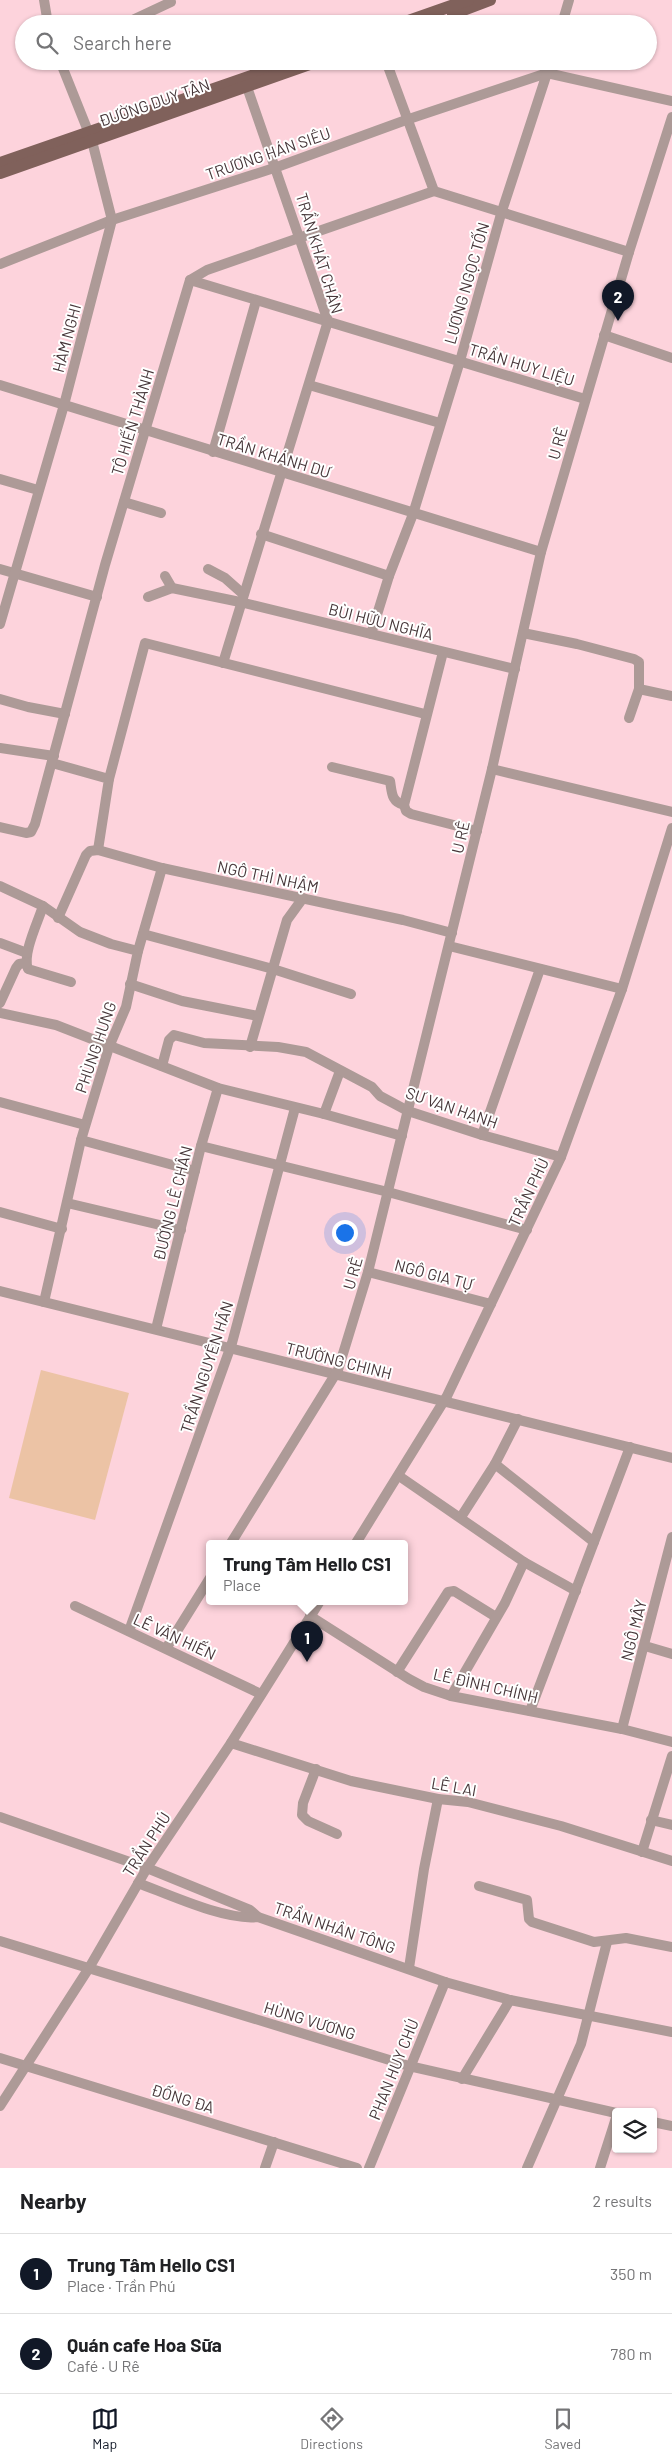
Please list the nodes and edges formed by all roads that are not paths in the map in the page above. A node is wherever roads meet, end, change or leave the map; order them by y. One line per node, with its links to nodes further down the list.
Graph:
1 (44, 0): 6 (street)
2 (468, 0): 8 (main road)
3 (490, 0): 9 (main road)
4 (569, 0): 10 (street)
5 (171, 2): 7 (street)
6 (46, 15)
7 (143, 15)
8 (426, 15)
9 (449, 15)
10 (565, 15)
11 (64, 70): 21 (street, HÀM NGHI)
12 (269, 70): 21 (main road, ĐƯỜNG DUY TÂN)
13 (293, 70): 17 (main road, ĐƯỜNG DUY TÂN)
14 (389, 70): 20 (street)
15 (549, 70): 16 (street, LƯƠNG NGỌC TỐN)
16 (548, 73): 18 (street); 20 (street, TRƯƠNG HÁN SIÊU); 26 (street, LƯƠNG NGỌC TỐN)
17 (247, 87): 21 (main road, ĐƯỜNG DUY TÂN); 23 (street, TRẦN KHÁT CHÂN)
18 (672, 101)
19 (672, 117): 29 (street, U RÊ)
20 (406, 120): 23 (street, TRƯƠNG HÁN SIÊU); 25 (street)
21 (90, 137): 22 (main road, ĐƯỜNG DUY TÂN); 24 (main road, ĐƯỜNG DUY TÂN); 27 (street, HÀM NGHI)
22 (0, 163)
23 (276, 167): 27 (street, TRƯƠNG HÁN SIÊU); 28 (street, TRẦN KHÁT CHÂN)
24 (0, 173)
25 (434, 191): 26 (street); 28 (street)
26 (502, 214): 29 (street); 36 (street, LƯƠNG NGỌC TỐN)
27 (112, 220): 30 (street, TRƯƠNG HÁN SIÊU); 40 (street, HÀM NGHI)
28 (301, 237): 31 (street); 33 (street, TRẦN KHÁT CHÂN)
29 (629, 252): 34 (street, U RÊ)
30 (0, 264)
31 (190, 280): 32 (street, TRẦN HUY LIỆU); 42 (street, TÔ HIẾN THÀNH)
32 (256, 301): 33 (street, TRẦN HUY LIỆU); 43 (street)
33 (328, 321): 36 (street, TRẦN HUY LIỆU); 37 (street, TRẦN KHÁT CHÂN)
34 (604, 335): 35 (street); 39 (street, U RÊ)
35 (672, 358)
36 (460, 361): 39 (street, TRẦN HUY LIỆU); 41 (street, LƯƠNG NGỌC TỐN)
37 (309, 384): 41 (street); 44 (street, TRẦN KHÁT CHÂN)
38 (0, 385): 40 (street, TRẦN KHÁNH DƯ)
39 (586, 399): 51 (street, U RÊ)
40 (64, 404): 42 (street, TRẦN KHÁNH DƯ); 46 (street, HÀM NGHI)
41 (440, 424): 49 (street, LƯƠNG NGỌC TỐN)
42 (145, 430): 43 (street, TRẦN KHÁNH DƯ); 47 (street, TÔ HIẾN THÀNH)
43 (213, 452): 44 (street, TRẦN KHÁNH DƯ)
44 (280, 473): 49 (street, TRẦN KHÁNH DƯ); 50 (street, TRẦN KHÁT CHÂN)
45 (0, 479): 46 (street)
46 (38, 490): 54 (street, HÀM NGHI)
47 (124, 502): 48 (street); 58 (street, TÔ HIẾN THÀNH)
48 (161, 513)
49 (413, 514): 51 (street, TRẦN KHÁNH DƯ); 56 (street, LƯƠNG NGỌC TỐN)
50 (261, 534): 56 (street); 60 (street, TRẦN KHÁT CHÂN)
51 (541, 552): 62 (street, U RÊ)
52 (0, 569): 54 (street)
53 (208, 569): 60 (street)
54 (15, 573): 58 (street); 61 (street, HÀM NGHI)
55 (165, 576): 57 (street)
56 (389, 576): 63 (street, LƯƠNG NGỌC TỐN)
57 (172, 588): 59 (street); 60 (street, BÙI HỮU NGHĨA)
58 (97, 597): 70 (street, TÔ HIẾN THÀNH)
59 (148, 597)
60 (242, 598): 63 (street, BÙI HỮU NGHĨA); 65 (street, TRẦN KHÁT CHÂN)
61 (0, 624)
62 (523, 633): 66 (street, U RÊ); 67 (street)
63 (371, 634): 64 (street, BÙI HỮU NGHĨA)
64 (443, 652): 66 (street, BÙI HỮU NGHĨA); 71 (street)
65 (223, 662): 71 (street); 77 (street)
66 (515, 670): 76 (street, U RÊ)
67 (639, 689): 68 (street); 72 (street)
68 (672, 696)
69 (0, 699): 70 (street)
70 (65, 714): 74 (street, TÔ HIẾN THÀNH)
71 (425, 714): 78 (street)
72 (629, 718)
73 (0, 748): 74 (street)
74 (53, 760): 77 (street); 80 (street, TÔ HIẾN THÀNH)
75 (332, 767): 78 (street)
76 (492, 769): 79 (street); 82 (street, U RÊ)
77 (109, 779): 83 (street)
78 (404, 805): 82 (street)
79 (672, 812)
80 (0, 823)
81 (672, 828): 99 (street, TRẦN PHÚ)
82 (477, 831): 89 (street, U RÊ)
83 (98, 850): 84 (street, NGÔ THÌ NHẬM); 88 (street)
84 (162, 868): 86 (street, NGÔ THÌ NHẬM); 90 (street)
85 (0, 886): 87 (street)
86 (302, 898): 89 (street, NGÔ THÌ NHẬM); 95 (street)
87 (42, 906): 88 (street); 94 (street)
88 (58, 918): 93 (street)
89 (452, 933): 92 (street, U RÊ)
90 (142, 934): 93 (street); 95 (street)
91 (0, 942): 94 (street)
92 (449, 946): 96 (street); 111 (street, U RÊ)
93 (138, 951): 98 (street, PHÙNG HƯNG)
94 (26, 958): 97 (street); 101 (street)
95 (274, 969): 100 (street); 103 (street)
96 (540, 969): 99 (street); 114 (street)
97 (71, 982)
98 (130, 984): 103 (street); 105 (street, PHÙNG HƯNG)
99 (622, 989): 118 (street, TRẦN PHÚ)
100 (351, 994)
101 (0, 1003)
102 (0, 1013): 105 (street)
103 (258, 1016): 104 (street)
104 (250, 1046): 106 (street, SƯ VẠN HẠNH); 107 (street, SƯ VẠN HẠNH)
105 (109, 1048): 106 (street); 113 (street, PHÙNG HƯNG)
106 (162, 1066): 108 (street)
107 (340, 1071): 111 (street, SƯ VẠN HẠNH); 112 (street)
108 (218, 1088): 110 (street); 117 (street, ĐƯỜNG LÊ CHÂN)
109 (0, 1102): 113 (street)
110 (295, 1108): 112 (street); 119 (street, TRẦN NGUYÊN HÃN)
111 (408, 1111): 114 (street, SƯ VẠN HẠNH); 115 (street, U RÊ)
112 (324, 1114): 115 (street)
113 (85, 1125): 116 (street, PHÙNG HƯNG)
114 (482, 1135): 118 (street, SƯ VẠN HẠNH)
115 (402, 1136): 121 (street, U RÊ)
116 (81, 1140): 120 (street); 122 (street, PHÙNG HƯNG)
117 (201, 1146): 119 (street); 120 (street, ĐƯỜNG LÊ CHÂN)
118 (561, 1157): 126 (street, TRẦN PHÚ)
119 (279, 1166): 121 (street); 133 (street, TRẦN NGUYÊN HÃN)
120 (196, 1171): 125 (street, ĐƯỜNG LÊ CHÂN)
121 (388, 1192): 126 (street); 127 (street, U RÊ)
122 (67, 1203): 124 (street, PHÙNG HƯNG); 125 (street)
123 (0, 1212): 124 (street)
124 (62, 1229): 130 (street, PHÙNG HƯNG)
125 (181, 1230): 132 (street, ĐƯỜNG LÊ CHÂN)
126 (528, 1230): 131 (street, TRẦN PHÚ)
127 (368, 1272): 131 (street, NGÔ GIA TỰ); 134 (street, U RÊ)
128 (0, 1286): 130 (street, TRƯỜNG CHINH)
129 (0, 1291): 130 (street, TRƯỜNG CHINH)
130 (45, 1300): 132 (street, TRƯỜNG CHINH); 133 (street, TRƯỜNG CHINH)
131 (491, 1304): 135 (street, TRẦN PHÚ)
132 (157, 1325): 133 (street, TRƯỜNG CHINH)
133 (231, 1346): 134 (street, TRƯỜNG CHINH); 155 (street, TRẦN NGUYÊN HÃN)
134 (336, 1372): 135 (street, TRƯỜNG CHINH); 144 (street, U RÊ)
135 (446, 1399): 136 (street, TRƯỜNG CHINH); 138 (street, TRƯỜNG CHINH); 141 (street, TRẦN PHÚ)
136 (518, 1419): 137 (street, TRƯỜNG CHINH); 140 (street)
137 (630, 1447): 139 (street, TRƯỜNG CHINH); 146 (street)
138 (672, 1451)
139 (672, 1458)
140 (495, 1464): 142 (street); 146 (street)
141 (399, 1476): 142 (street); 145 (street, TRẦN PHÚ)
142 (461, 1517): 147 (street)
143 (672, 1537): 148 (street, NGÔ MÂY)
144 (233, 1540)
145 (358, 1540)
146 (594, 1542): 150 (street)
147 (524, 1562): 150 (street); 154 (street)
148 (669, 1565): 156 (street, NGÔ MÂY)
149 (206, 1584): 157 (street)
150 (576, 1591): 162 (street)
151 (317, 1605): 153 (street, TRẦN PHÚ)
152 (75, 1606): 155 (street, LÊ VĂN HIẾN)
153 (310, 1616): 159 (street, LÊ ĐÌNH CHÍNH); 160 (street, TRẦN PHÚ)
154 (496, 1617): 159 (street); 161 (street)
155 (129, 1631): 157 (street, LÊ VĂN HIẾN)
156 (645, 1646): 158 (street); 163 (street, NGÔ MÂY)
157 (166, 1647): 160 (street, LÊ VĂN HIẾN)
158 (672, 1654)
159 (397, 1672): 161 (street, LÊ ĐÌNH CHÍNH)
160 (261, 1694): 165 (street, TRẦN PHÚ)
161 (451, 1696): 162 (street, LÊ ĐÌNH CHÍNH)
162 (530, 1711): 163 (street, LÊ ĐÌNH CHÍNH)
163 (622, 1730): 164 (street, LÊ ĐÌNH CHÍNH)
164 (672, 1742)
165 (231, 1743): 167 (street, LÊ LAI); 175 (street, TRẦN PHÚ)
166 (672, 1756): 170 (street)
167 (316, 1769): 168 (street, LÊ LAI); 172 (street)
168 (438, 1799): 173 (street, LÊ LAI); 183 (street)
169 (0, 1817): 175 (street, TRẦN NHÂN TÔNG)
170 (651, 1820): 171 (street); 173 (street)
171 (672, 1825)
172 (337, 1834)
173 (642, 1852): 174 (street, LÊ LAI)
174 (672, 1861)
175 (147, 1868): 176 (street, TRẦN PHÚ); 178 (street, TRẦN NHÂN TÔNG)
176 (138, 1883): 178 (street); 182 (street, TRẦN PHÚ)
177 (479, 1886): 180 (street)
178 (258, 1917): 183 (street, TRẦN NHÂN TÔNG)
179 (0, 1941): 182 (street, HÙNG VƯƠNG)
180 (606, 1942): 181 (street); 186 (street)
181 (672, 1947)
182 (89, 1968): 189 (street, TRẦN PHÚ); 190 (street, HÙNG VƯƠNG)
183 (409, 1968): 184 (street, TRẦN NHÂN TÔNG)
184 (445, 1982): 185 (street, TRẦN NHÂN TÔNG); 190 (street, PHAN HUY CHÚ)
185 (510, 2000): 186 (street, TRẦN NHÂN TÔNG); 191 (street)
186 (589, 2014): 187 (street, TRẦN NHÂN TÔNG); 192 (street)
187 (672, 2032)
188 (0, 2058): 189 (street, ĐỐNG ĐA)
189 (24, 2065): 193 (street, TRẦN PHÚ); 198 (street, ĐỐNG ĐA)
190 (409, 2066): 191 (street, HÙNG VƯƠNG); 201 (street, PHAN HUY CHÚ)
191 (462, 2079): 192 (street, HÙNG VƯƠNG)
192 (557, 2100): 194 (street, HÙNG VƯƠNG); 202 (street)
193 (0, 2106)
194 (612, 2113)
195 (657, 2123): 196 (street)
196 (672, 2126)
197 (612, 2130): 203 (street)
198 (274, 2142): 199 (street); 200 (street, ĐỐNG ĐA)
199 (265, 2168)
200 (357, 2168)
201 (370, 2168)
202 (527, 2168)
203 (600, 2168)

